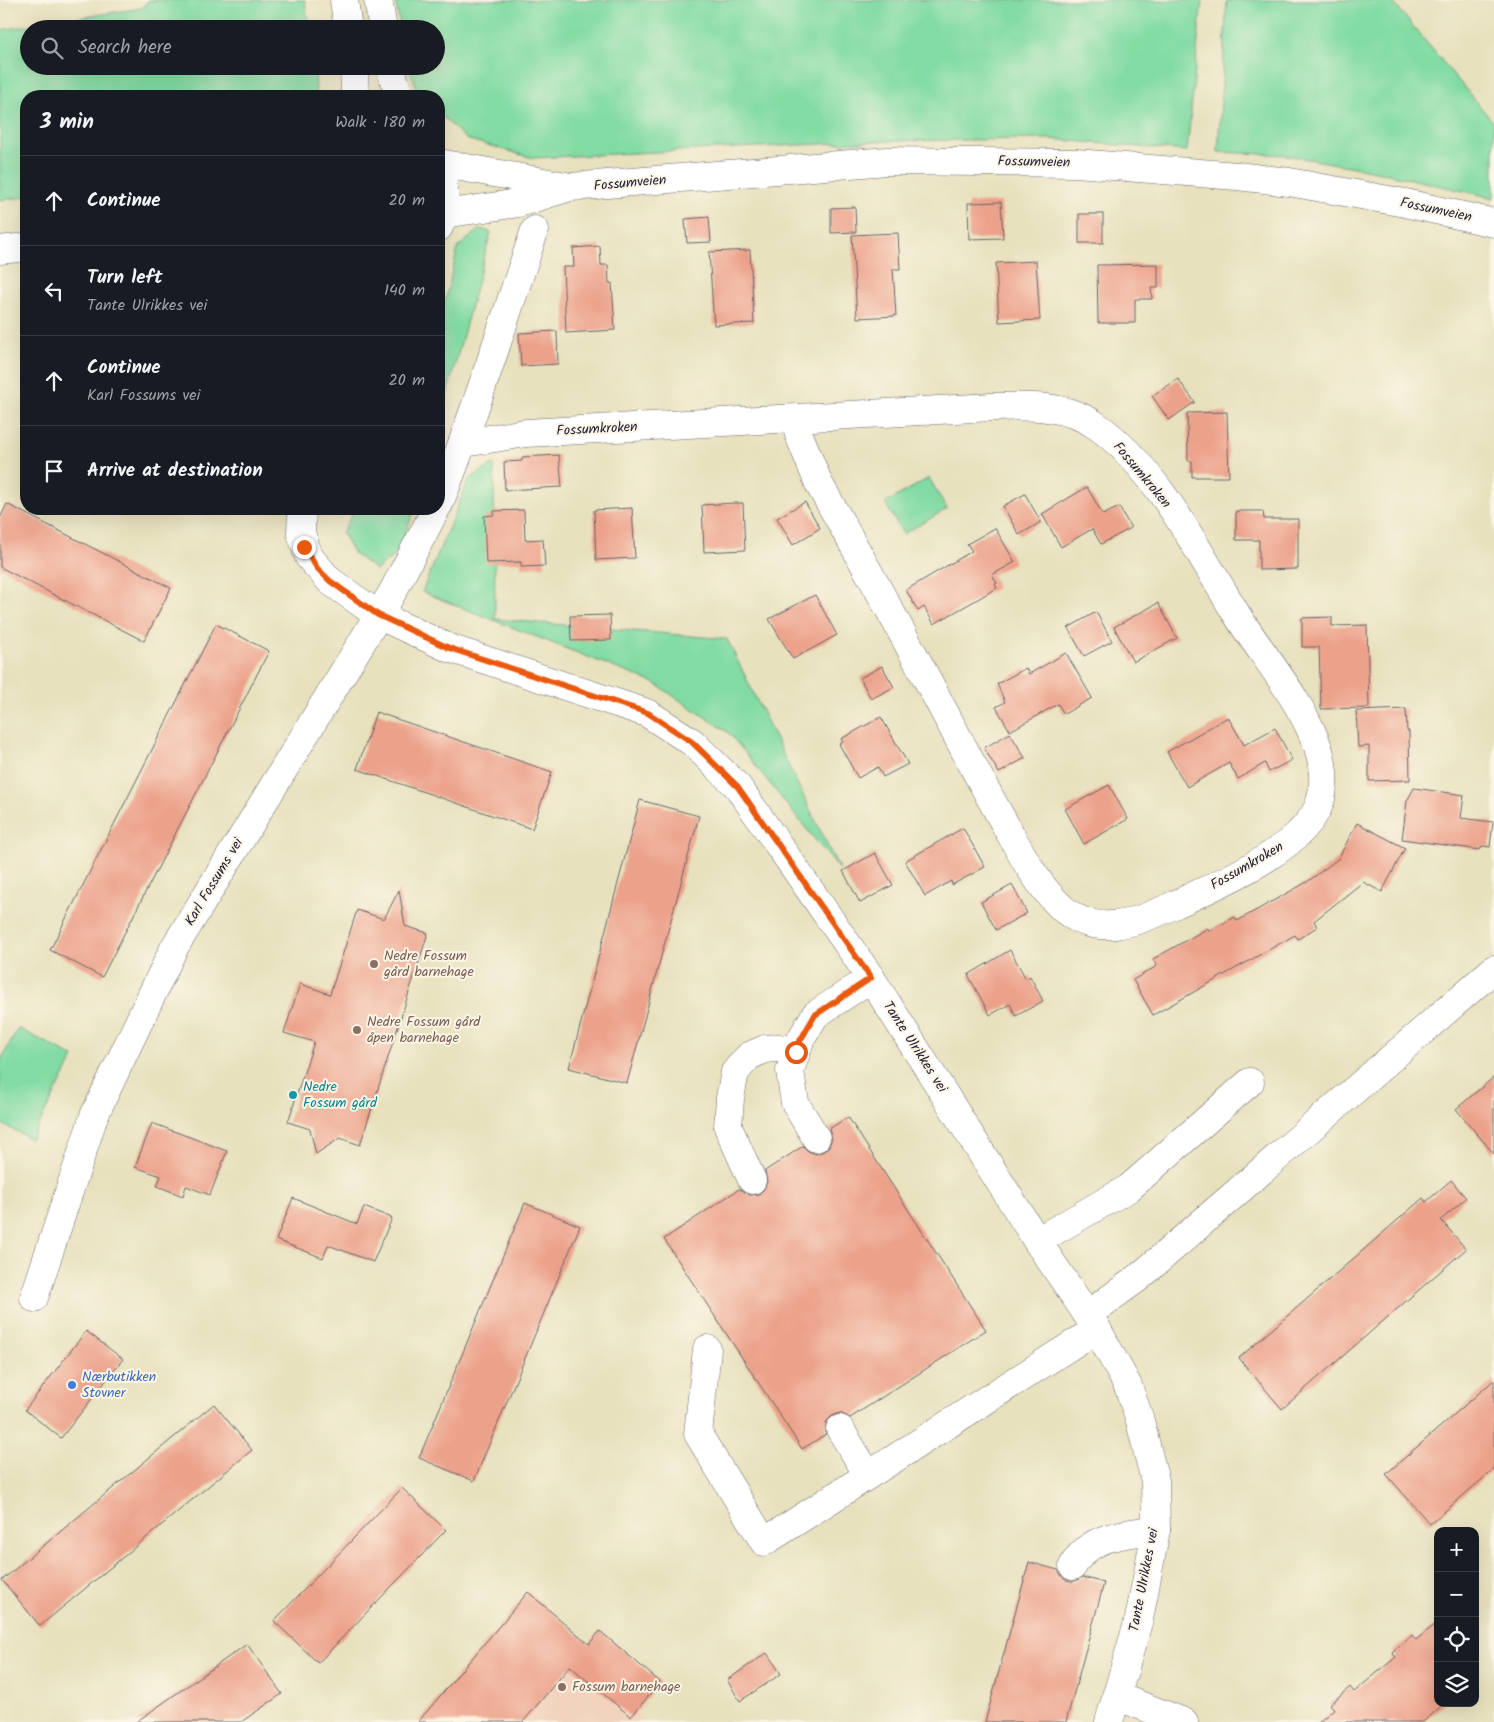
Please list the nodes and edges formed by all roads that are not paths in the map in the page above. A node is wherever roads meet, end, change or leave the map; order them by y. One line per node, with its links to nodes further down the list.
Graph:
1 (344, 0): 3 (street)
2 (378, 0): 4 (street)
3 (347, 20)
4 (381, 20)
5 (354, 75): 7 (street)
6 (393, 75): 8 (street)
7 (355, 90)
8 (397, 90)
9 (445, 164): 10 (street, Fossumveien)
10 (571, 187): 11 (street, Fossumveien); 12 (street, Fossumveien)
11 (445, 220)
12 (1494, 223)
13 (535, 230): 17 (street)
14 (20, 248): 15 (street)
15 (0, 250)
16 (796, 419): 16 (street, Fossumkroken); 17 (street, Fossumkroken)
17 (464, 443): 18 (street)
18 (445, 489)
19 (302, 515): 21 (street)
20 (433, 515): 21 (street)
21 (378, 615): 23 (street, Tante Ulrikkes vei); 29 (street, Karl Fossums vei)
22 (1494, 969): 30 (street)
23 (871, 978): 24 (street); 28 (street, Tante Ulrikkes vei)
24 (796, 1052): 26 (street); 27 (street)
25 (1250, 1082): 28 (street)
26 (816, 1138)
27 (752, 1180)
28 (1037, 1241): 30 (street, Tante Ulrikkes vei)
29 (34, 1298)
30 (1092, 1322): 33 (street); 34 (street, Tante Ulrikkes vei)
31 (707, 1349): 33 (street)
32 (840, 1430): 33 (street)
33 (868, 1475)
34 (1156, 1530): 35 (street); 36 (street, Tante Ulrikkes vei)
35 (1073, 1566)
36 (1116, 1696): 37 (street, Tante Ulrikkes vei); 38 (street)
37 (1109, 1722)
38 (1184, 1722)

